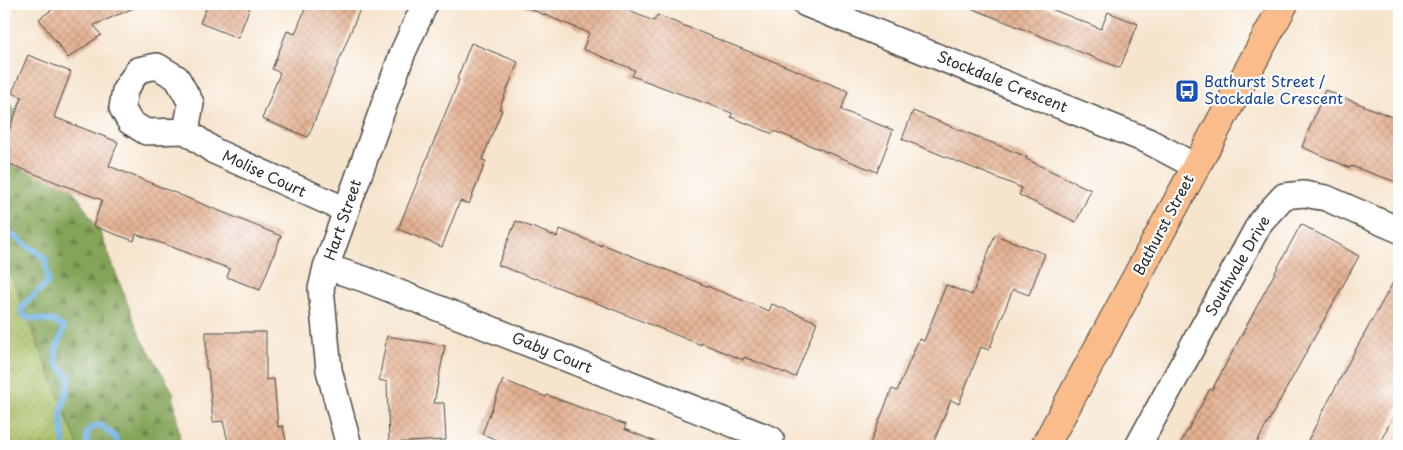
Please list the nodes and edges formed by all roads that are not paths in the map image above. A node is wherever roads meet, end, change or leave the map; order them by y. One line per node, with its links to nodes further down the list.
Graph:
1 (426, 4): 6 (street, Hart Street)
2 (806, 4): 5 (street, Stockdale Crescent)
3 (1284, 4): 5 (main road, Bathurst Street)
4 (186, 130): 6 (street, Molise Court)
5 (1195, 166): 11 (main road, Bathurst Street)
6 (346, 210): 8 (street, Hart Street)
7 (1399, 230): 12 (street, Southvale Drive)
8 (326, 266): 9 (street, Hart Street); 10 (street, Gaby Court)
9 (349, 446)
10 (768, 446)
11 (1045, 446)
12 (1138, 446)

